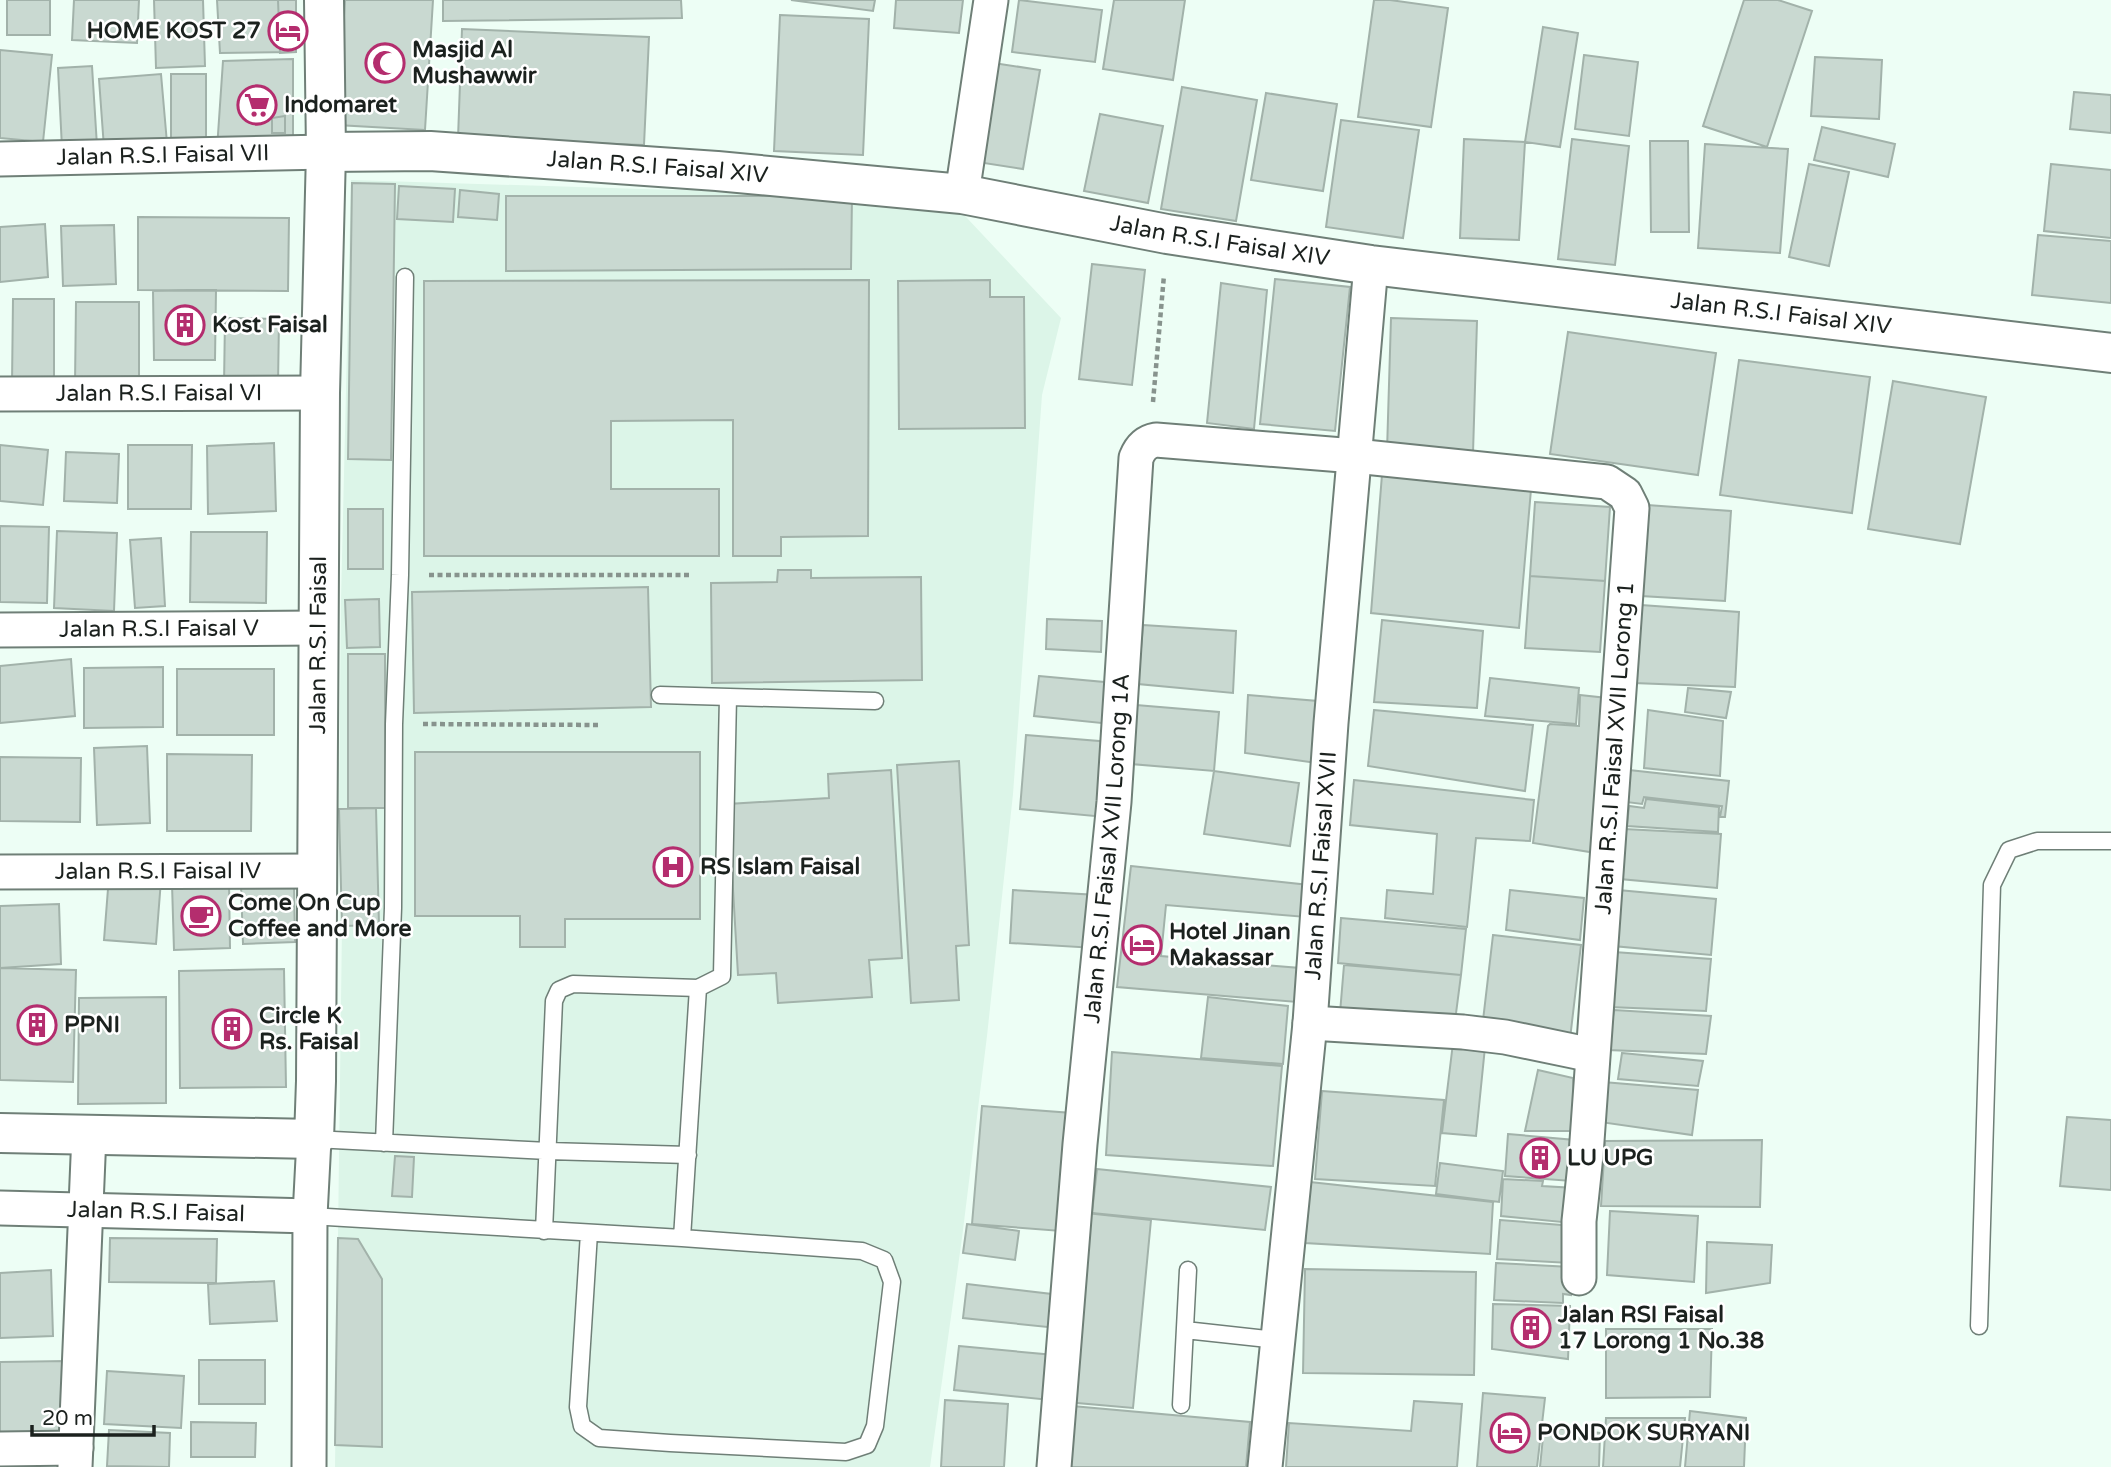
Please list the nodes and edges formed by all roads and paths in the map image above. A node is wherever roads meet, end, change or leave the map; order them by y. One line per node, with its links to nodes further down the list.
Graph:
1 (324, 0): 3 (street, Jalan R.S.I Faisal)
2 (990, 0): 5 (street)
3 (326, 152): 4 (street, Jalan R.S.I Faisal VII); 5 (street, Jalan R.S.I Faisal XIV); 10 (street, Jalan R.S.I Faisal)
4 (0, 159)
5 (962, 194): 6 (street, Jalan R.S.I Faisal XIV)
6 (1167, 234): 7 (street, Jalan R.S.I Faisal XIV); 12 (path)
7 (1371, 265): 9 (street, Jalan R.S.I Faisal XIV); 13 (street, Jalan R.S.I Faisal XVII)
8 (405, 277): 15 (lane)
9 (2111, 353)
10 (320, 393): 11 (street, Jalan R.S.I Faisal VI); 16 (street, Jalan R.S.I Faisal)
11 (0, 394)
12 (1150, 441): 13 (street); 50 (street, Jalan R.S.I Faisal XVII Lorong 1A)
13 (1355, 456): 27 (street, Jalan R.S.I Faisal XVII); 28 (street, Jalan R.S.I Faisal XVII Lorong 1)
14 (692, 575): 15 (path)
15 (400, 576): 21 (lane)
16 (317, 628): 17 (street, Jalan R.S.I Faisal V); 24 (street, Jalan R.S.I Faisal)
17 (0, 630)
18 (660, 695): 19 (lane)
19 (728, 697): 20 (lane); 26 (lane)
20 (875, 701)
21 (394, 724): 22 (path); 32 (lane)
22 (598, 725)
23 (2111, 841): 43 (lane)
24 (316, 871): 25 (street, Jalan R.S.I Faisal IV); 31 (street, Jalan R.S.I Faisal)
25 (0, 872)
26 (698, 988): 33 (lane); 34 (lane)
27 (1310, 1023): 28 (street); 45 (street, Jalan R.S.I Faisal XVII)
28 (1592, 1055): 42 (street, Jalan R.S.I Faisal XVII Lorong 1)
29 (0, 1133): 30 (street)
30 (89, 1134): 31 (street); 36 (street)
31 (314, 1139): 32 (lane); 37 (street, Jalan R.S.I Faisal)
32 (384, 1143): 33 (lane)
33 (548, 1151): 34 (lane); 38 (lane)
34 (688, 1155): 40 (lane)
35 (0, 1208): 36 (street, Jalan R.S.I Faisal)
36 (85, 1210): 37 (street, Jalan R.S.I Faisal); 48 (street)
37 (310, 1216): 38 (lane); 49 (street, Jalan R.S.I Faisal)
38 (544, 1231): 39 (lane)
39 (589, 1233): 40 (lane); 40 (lane)
40 (682, 1238)
41 (1188, 1270): 44 (lane)
42 (1578, 1278)
43 (1979, 1326)
44 (1185, 1330): 45 (lane); 46 (lane)
45 (1277, 1340): 51 (street, Jalan R.S.I Faisal XVII)
46 (1181, 1405)
47 (0, 1449): 48 (street)
48 (75, 1457)
49 (309, 1467)
50 (1054, 1467)
51 (1265, 1467)

